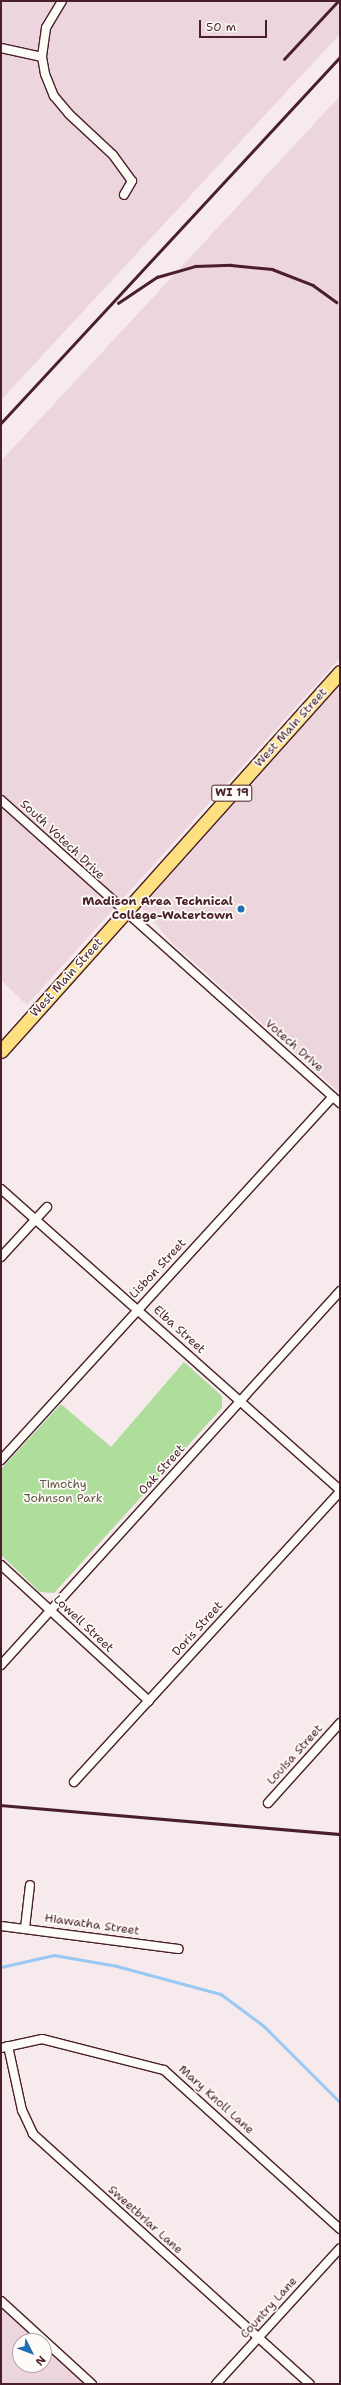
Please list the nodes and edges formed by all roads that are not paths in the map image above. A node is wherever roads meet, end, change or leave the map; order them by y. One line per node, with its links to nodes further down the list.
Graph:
1 (62, 1): 3 (street)
2 (1, 48): 3 (street)
3 (42, 57): 4 (street)
4 (124, 195)
5 (340, 672): 7 (main road, West Main Street / WI 19)
6 (1, 800): 7 (street, South Votech Drive)
7 (124, 914): 8 (street, South Votech Drive); 9 (main road, West Main Street / WI 19)
8 (232, 1008): 10 (street, Votech Drive)
9 (1, 1051)
10 (333, 1097): 11 (street, Votech Drive); 17 (street, Lisbon Street)
11 (340, 1103)
12 (1, 1189): 14 (street, Elba Street)
13 (47, 1207): 14 (street)
14 (36, 1219): 15 (street); 17 (street, Elba Street)
15 (1, 1257)
16 (340, 1291): 18 (street, Oak Street)
17 (137, 1309): 18 (street, Elba Street); 19 (street, Lisbon Street)
18 (240, 1400): 20 (street, Elba Street); 22 (street, Oak Street)
19 (1, 1460)
20 (340, 1491): 24 (street, Doris Street)
21 (1, 1565): 22 (street, Lowell Street)
22 (51, 1612): 23 (street, Oak Street); 24 (street, Lowell Street)
23 (1, 1665)
24 (149, 1701): 26 (street, Doris Street)
25 (340, 1723): 27 (street, Louisa Street)
26 (74, 1782)
27 (268, 1803)
28 (30, 1885): 30 (street)
29 (1, 1926): 30 (street, Hiawatha Street)
30 (25, 1928): 31 (street, Hiawatha Street)
31 (179, 1950)
32 (5, 2047): 33 (street, Mary Knoll Lane); 36 (street, Sweetbriar Lane)
33 (340, 2229)
34 (340, 2248): 36 (street, Country Lane)
35 (1, 2301): 37 (street)
36 (257, 2339): 38 (street, Country Lane); 39 (street, Sweetbriar Lane)
37 (92, 2384)
38 (216, 2384)
39 (310, 2384)

